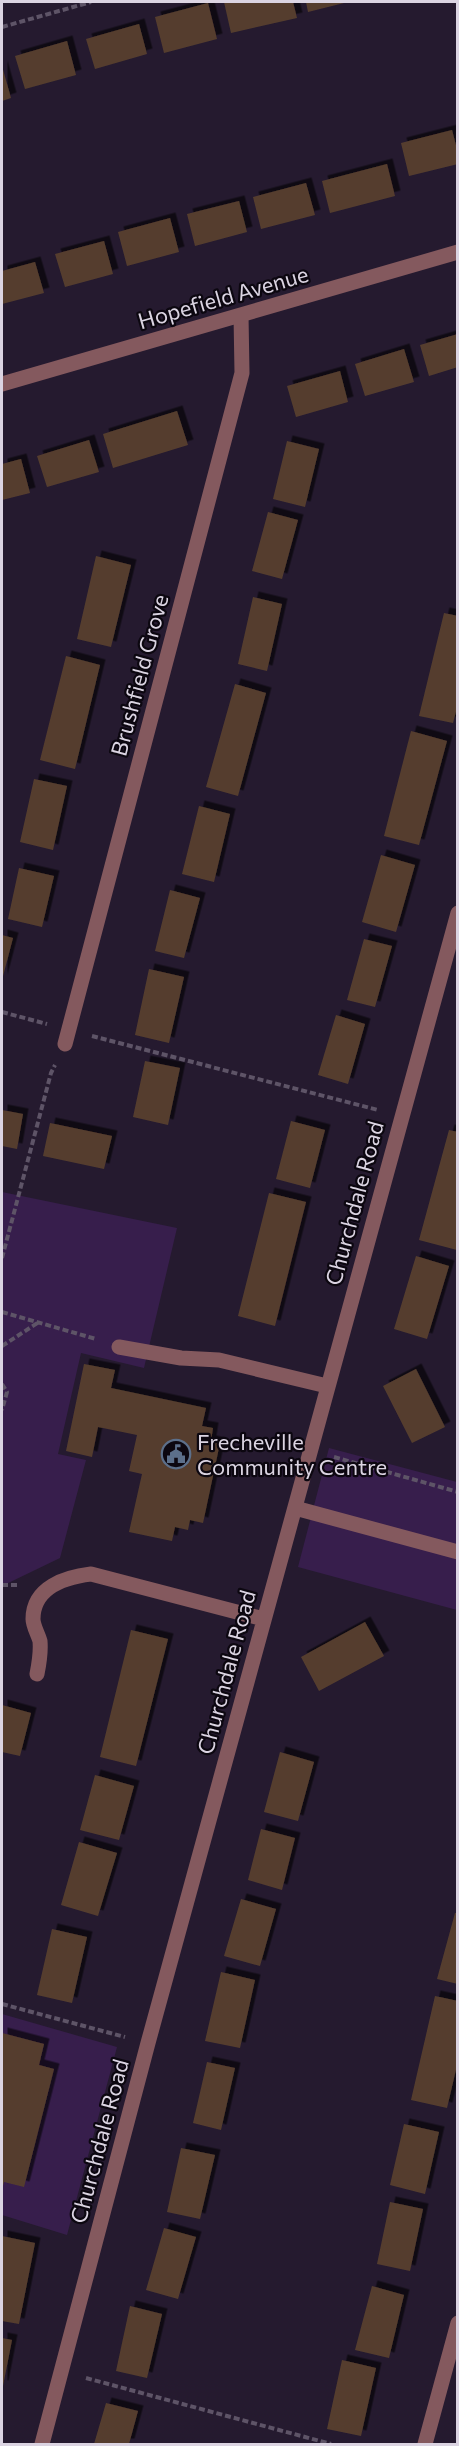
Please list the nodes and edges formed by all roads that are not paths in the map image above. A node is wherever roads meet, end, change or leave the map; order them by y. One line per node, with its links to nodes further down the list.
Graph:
1 (458, 252): 2 (street, Hopefield Avenue)
2 (241, 315): 3 (street, Hopefield Avenue); 5 (street, Brushfield Grove)
3 (2, 384)
4 (458, 913): 7 (street, Churchdale Road)
5 (67, 1037)
6 (119, 1347): 7 (street)
7 (327, 1386): 8 (street, Churchdale Road)
8 (295, 1508): 9 (street); 10 (street, Churchdale Road)
9 (458, 1551)
10 (264, 1619): 11 (street); 13 (street, Churchdale Road)
11 (37, 1674)
12 (458, 2323): 14 (street)
13 (42, 2445)
14 (424, 2445)

